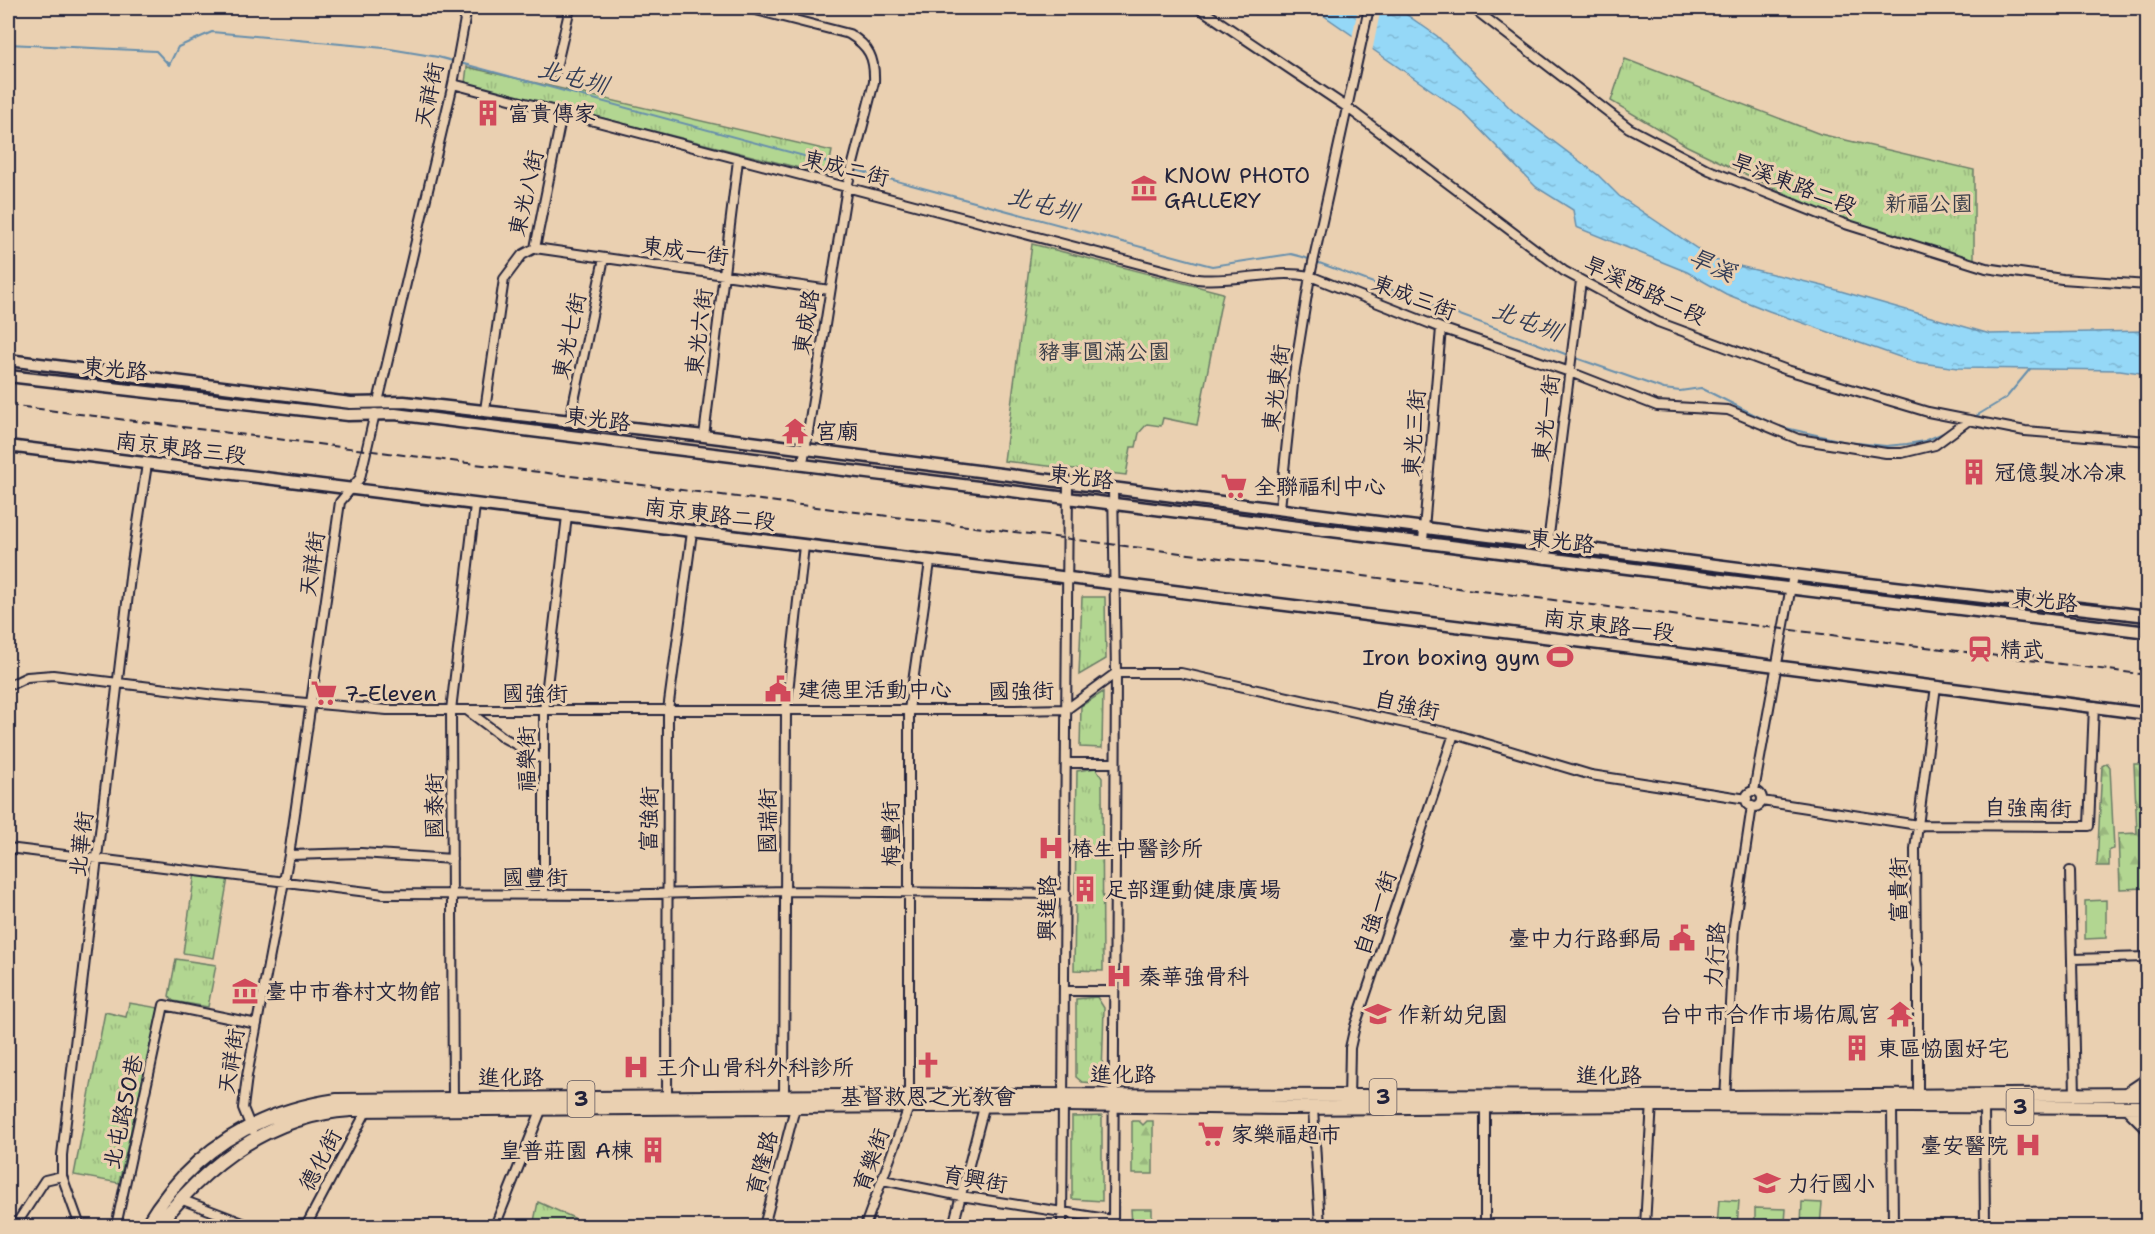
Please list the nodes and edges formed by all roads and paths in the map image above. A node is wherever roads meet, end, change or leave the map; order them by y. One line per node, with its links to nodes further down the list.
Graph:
1 (467, 8): 8 (street, 天祥街)
2 (570, 8): 7 (street)
3 (748, 8): 12 (street, 東成路)
4 (1199, 8): 9 (street, 旱溪西路二段)
5 (1370, 8): 9 (street, 東光東街)
6 (1473, 8): 19 (street, 旱溪東路二段)
7 (555, 72)
8 (453, 84): 10 (street, 東成二街); 25 (street, 天祥街)
9 (1348, 108): 15 (street, 東光東街); 18 (street, 旱溪西路二段)
10 (562, 114): 11 (street, 東成二街); 13 (street, 東光八街)
11 (738, 160): 12 (street, 東成二街); 16 (street, 東光六街)
12 (847, 187): 17 (street, 東成二街); 20 (street, 東成路)
13 (535, 248): 14 (street, 東成一街); 26 (street, 東光八街)
14 (604, 258): 16 (street, 東成一街); 28 (street, 東光七街)
15 (1310, 274): 17 (street, 東成三街); 21 (street, 東成三街); 42 (street, 東光東街)
16 (724, 275): 20 (street, 東成一街); 30 (street, 東光六街)
17 (1232, 280)
18 (1581, 281): 23 (street, 東光一街); 29 (street, 旱溪西路二段)
19 (2148, 285)
20 (830, 290): 33 (street, 東成路)
21 (1442, 328): 23 (street, 東成三街); 44 (street, 東光三街)
22 (8, 360): 25 (street, 東光路)
23 (1570, 372): 29 (street, 東成三街); 47 (street, 東光一街)
24 (8, 376): 27 (street, 東光路)
25 (378, 402): 26 (street, 東光路); 27 (street, 天祥街)
26 (485, 410): 28 (street, 東光路)
27 (375, 413): 34 (street, 東光路); 38 (street, 天祥街)
28 (570, 420): 30 (street, 東光路)
29 (1969, 420): 31 (street, 旱溪西路二段)
30 (704, 436): 33 (street, 東光路)
31 (2148, 441)
32 (8, 446): 35 (street, 南京東路三段)
33 (804, 449): 34 (street, 東成路); 36 (street, 東光路)
34 (803, 463): 39 (street, 東光路)
35 (147, 464): 38 (street, 南京東路三段); 59 (street, 北華街)
36 (1068, 482): 37 (street, 東光路); 39 (street, 興進路)
37 (1113, 487): 40 (street); 42 (street, 東光路)
38 (350, 489): 41 (street, 南京東路二段); 62 (street, 天祥街)
39 (1068, 495): 40 (street, 東光路); 52 (street, 興進路)
40 (1113, 501): 46 (street, 東光路); 53 (street)
41 (475, 505): 43 (street, 南京東路二段); 65 (street, 國泰街)
42 (1280, 508): 44 (street, 東光路)
43 (567, 516): 45 (street, 南京東路二段); 70 (street, 福樂街)
44 (1425, 528): 46 (street, 東光三街); 47 (street, 東光路)
45 (692, 532): 48 (street, 南京東路二段); 66 (street, 富強街)
46 (1423, 541): 49 (street, 東光路)
47 (1548, 543): 49 (street, 東光一街); 51 (street, 東光路)
48 (804, 546): 50 (street, 南京東路二段); 67 (street, 國瑞街)
49 (1546, 559): 54 (street, 東光路)
50 (930, 562): 52 (street, 南京東路二段); 68 (street, 梅豐街)
51 (1793, 575): 54 (street); 55 (street, 東光路)
52 (1066, 578): 53 (street, 南京東路一段); 64 (street, 興進路)
53 (1115, 584): 57 (street, 南京東路一段); 58 (street)
54 (1791, 589): 56 (street, 東光路); 57 (street)
55 (2148, 616)
56 (2148, 632)
57 (1775, 665): 61 (street, 南京東路一段); 76 (street)
58 (1116, 673): 64 (street); 72 (street, 自強街); 75 (street)
59 (119, 683): 60 (street, 國強街); 62 (street, 國強街); 82 (street, 北華街)
60 (8, 686)
61 (1936, 686): 63 (street, 南京東路一段); 79 (street, 富貴街)
62 (312, 703): 65 (street, 國強街); 81 (street, 天祥街)
63 (2094, 706): 71 (street, 南京東路一段); 79 (street, 自強南街)
64 (1067, 709): 68 (street, 國強街); 74 (street, 興進路)
65 (451, 710): 69 (street, 國強街); 83 (street, 國泰街)
66 (668, 710): 67 (street, 國強街); 70 (street, 國強街); 87 (street, 富強街)
67 (786, 710): 68 (street, 國強街); 86 (street, 國瑞街)
68 (909, 710): 88 (street, 梅豐街)
69 (468, 711): 70 (street, 國強街); 73 (street)
70 (544, 711): 73 (street, 福樂街)
71 (2148, 714)
72 (1454, 734): 78 (street, 自強街); 107 (street, 自強一街)
73 (544, 760): 91 (street, 福樂街)
74 (1066, 763): 75 (street); 89 (street, 興進路)
75 (1114, 763): 95 (street)
76 (1754, 791): 77 (street); 78 (street)
77 (1762, 801): 78 (street); 79 (street)
78 (1749, 803): 108 (street, 力行路)
79 (1918, 825): 98 (street, 富貴街)
80 (8, 848): 82 (street, 國豐街)
81 (289, 855): 83 (street); 85 (street, 天祥街)
82 (97, 859): 85 (street, 國豐街); 122 (street, 北華街)
83 (452, 859): 90 (street, 國泰街)
84 (2070, 871): 93 (street)
85 (284, 882): 90 (street, 國豐街); 96 (street, 天祥街)
86 (785, 891): 87 (street, 國豐街); 88 (street, 國豐街); 101 (street, 國瑞街)
87 (667, 893): 91 (street, 國豐街); 110 (street, 富強街)
88 (910, 893): 89 (street, 國豐街); 106 (street, 梅豐街)
89 (1066, 894): 94 (street, 興進路)
90 (452, 895): 91 (street, 國豐街); 109 (street, 國泰街)
91 (544, 895)
92 (2148, 957): 93 (street)
93 (2072, 959): 100 (street)
94 (1064, 991): 95 (street); 102 (street, 興進路)
95 (1112, 992): 104 (street)
96 (256, 1024): 121 (street, 天祥街); 130 (street, 北屯路50巷)
97 (2148, 1080): 105 (main road)
98 (1918, 1094): 100 (main road, 進化路 / 3); 108 (main road, 進化路 / 3); 111 (street)
99 (2148, 1094): 105 (main road, 進化路 / 3)
100 (2075, 1095): 105 (main road, 進化路 / 3)
101 (784, 1098): 106 (main road, 進化路 / 3); 110 (main road, 進化路 / 3)
102 (1064, 1100): 104 (main road, 進化路 / 3); 106 (main road, 進化路 / 3); 112 (main road, 進化路 / 3); 126 (street, 興進路)
103 (1652, 1100): 107 (main road, 進化路 / 3); 108 (main road, 進化路 / 3); 113 (main road, 進化路 / 3); 142 (street)
104 (1113, 1101): 107 (main road, 進化路 / 3); 118 (main road, 進化路 / 3); 127 (street)
105 (2127, 1101): 114 (main road, 進化路 / 3); 115 (main road, 進化路 / 3); 120 (main road)
106 (909, 1102): 112 (main road, 進化路 / 3); 117 (main road, 進化路 / 3); 123 (street, 育樂街)
107 (1349, 1102): 113 (main road, 進化路 / 3); 118 (main road, 進化路 / 3)
108 (1725, 1102): 111 (main road, 進化路 / 3)
109 (453, 1103): 110 (main road, 進化路 / 3); 116 (main road, 進化路 / 3); 119 (main road, 進化路 / 3); 121 (main road, 進化路 / 3)
110 (668, 1103): 116 (main road, 進化路 / 3); 117 (main road, 進化路 / 3)
111 (1892, 1106): 114 (main road, 進化路 / 3); 143 (street)
112 (984, 1107): 124 (street)
113 (1485, 1107): 141 (street)
114 (1984, 1107): 144 (street)
115 (2148, 1107)
116 (542, 1108): 135 (street)
117 (795, 1108): 136 (street, 育隆路)
118 (1313, 1108): 140 (street)
119 (367, 1110): 121 (main road, 進化路 / 3); 134 (street, 德化街)
120 (2148, 1128)
121 (253, 1131): 125 (main road, 進化路 / 3); 131 (main road, 進化路 / 3)
122 (62, 1176): 128 (street); 129 (street, 北華街)
123 (883, 1180): 124 (street, 育興街); 137 (street, 育樂街)
124 (961, 1196): 126 (street, 育興街); 138 (street)
125 (180, 1199): 132 (main road, 進化路 / 3); 133 (street)
126 (1062, 1212): 127 (street, 育興街); 139 (street, 興進路)
127 (1113, 1223)
128 (15, 1227)
129 (80, 1227)
130 (116, 1227)
131 (146, 1227)
132 (158, 1227)
133 (251, 1227)
134 (306, 1227)
135 (495, 1227)
136 (764, 1227)
137 (865, 1227)
138 (953, 1227)
139 (1062, 1227)
140 (1320, 1227)
141 (1485, 1227)
142 (1645, 1227)
143 (1893, 1227)
144 (1985, 1227)

